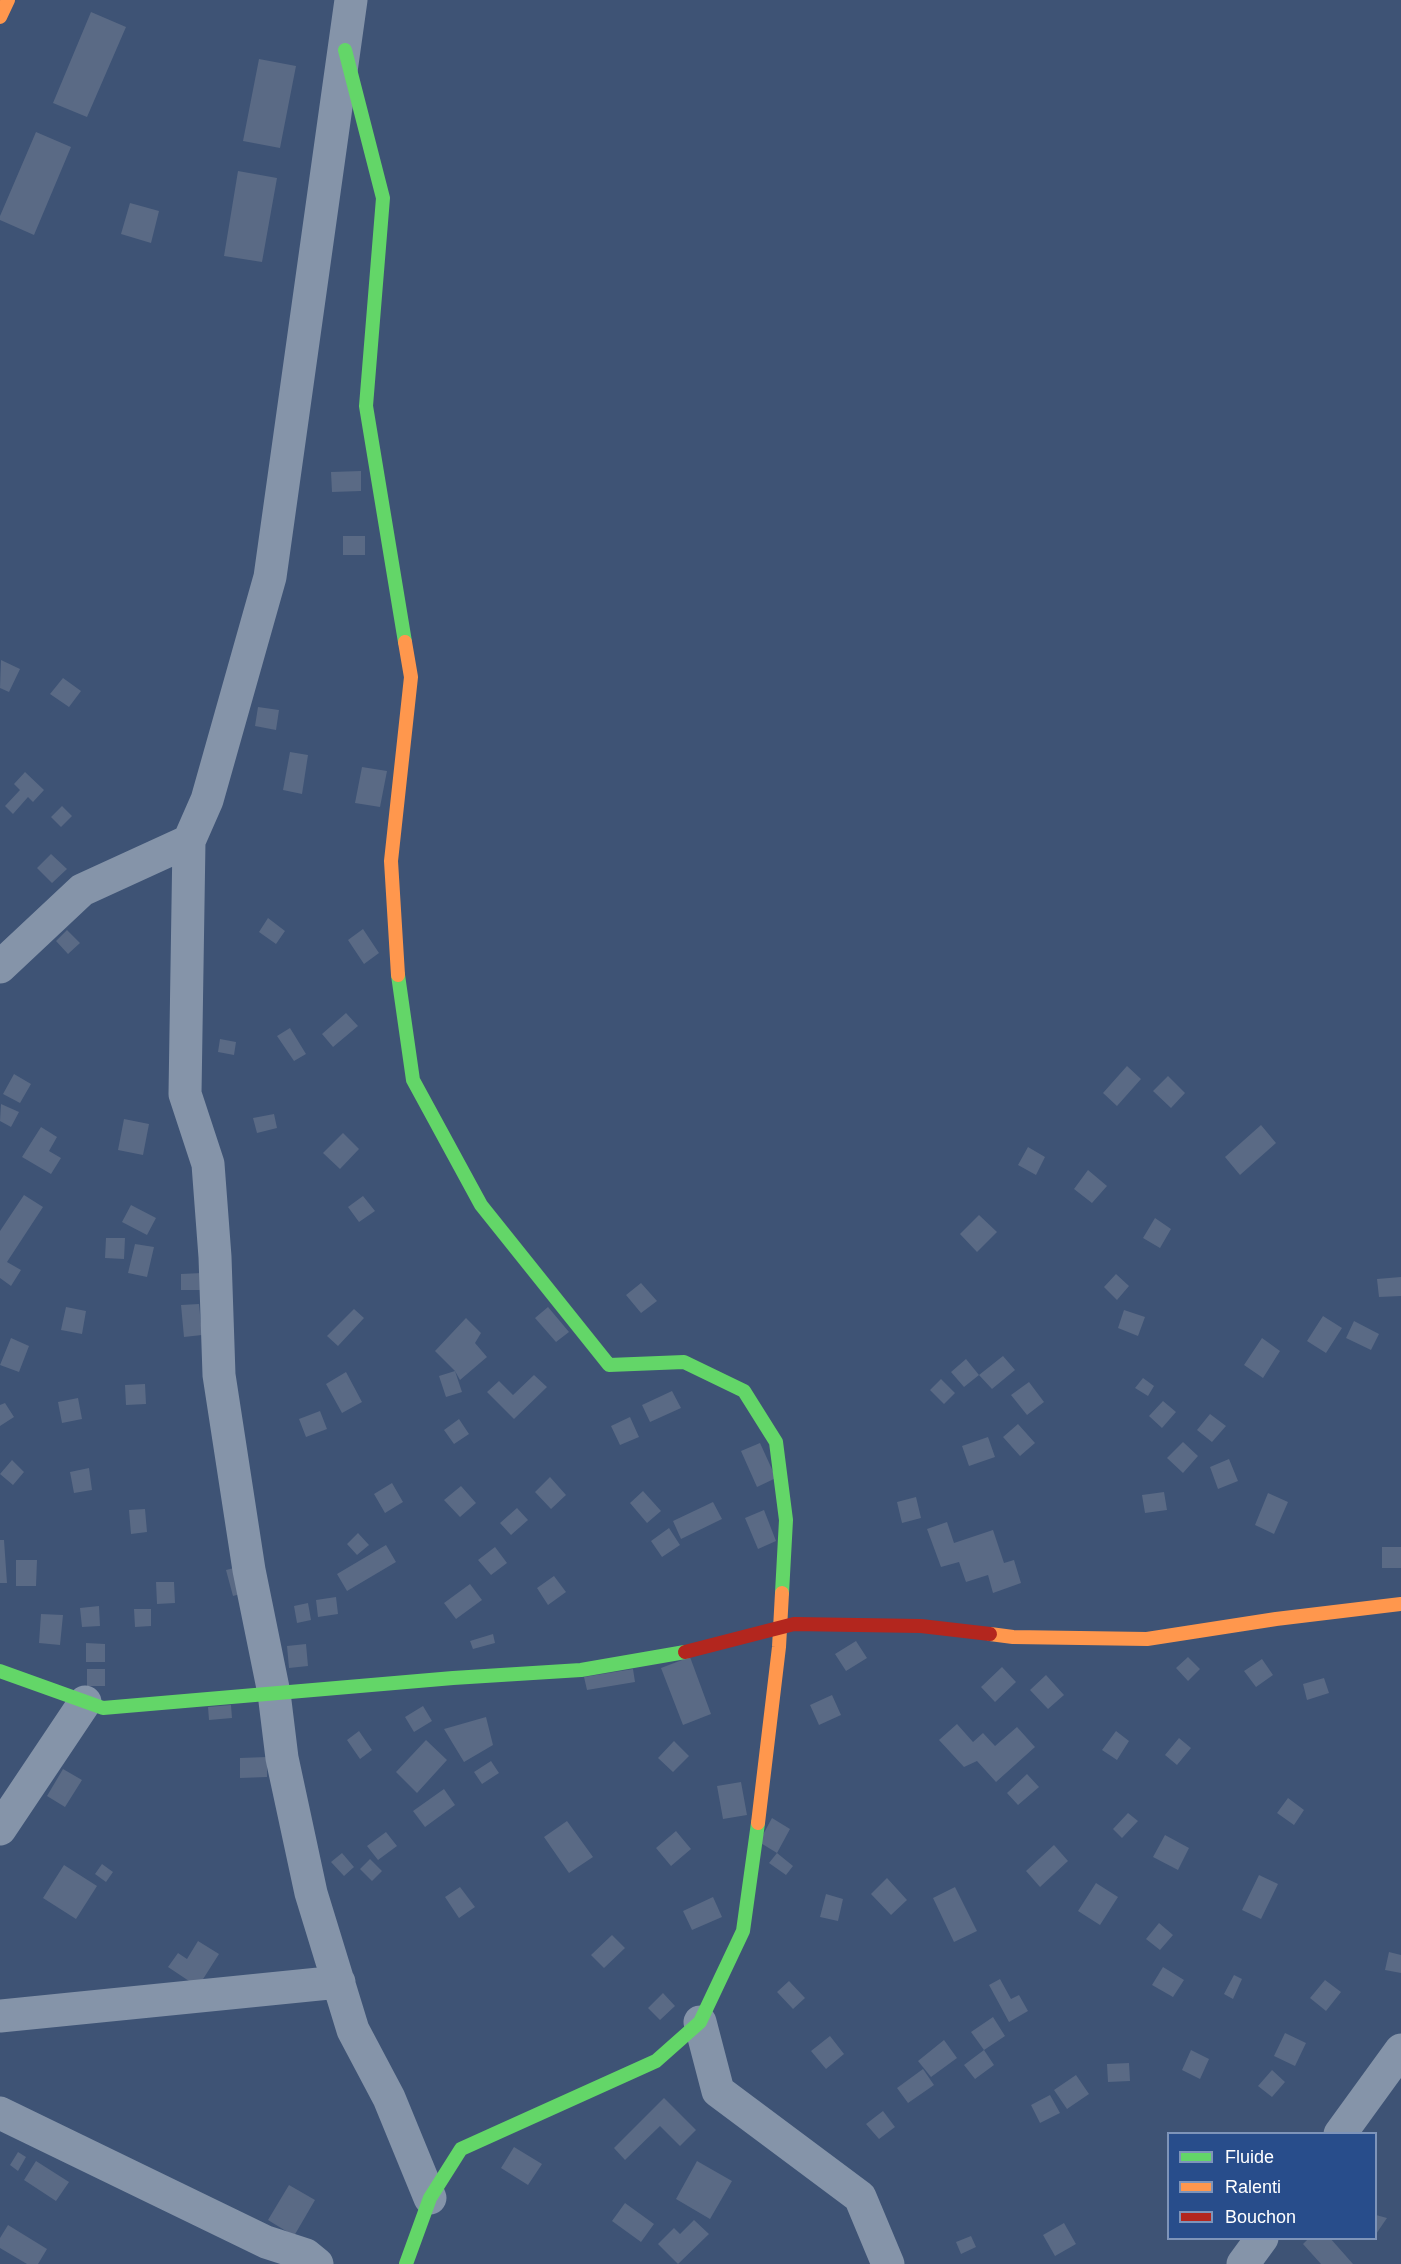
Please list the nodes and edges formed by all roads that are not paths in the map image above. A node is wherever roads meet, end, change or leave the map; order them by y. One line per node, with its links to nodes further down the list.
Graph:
1 (8, 0): 3 (street)
2 (351, 0): 4 (street)
3 (0, 17)
4 (345, 50): 5 (street); 8 (street)
5 (189, 841): 6 (street); 10 (street)
6 (0, 967)
7 (1401, 1604): 8 (street)
8 (780, 1628): 10 (street); 15 (street)
9 (0, 1671): 11 (street)
10 (274, 1693): 11 (street); 13 (street)
11 (85, 1702): 12 (street)
12 (0, 1829)
13 (339, 1982): 14 (street); 19 (street)
14 (0, 2016)
15 (700, 2022): 19 (street); 23 (street)
16 (1401, 2050): 18 (street)
17 (0, 2113): 21 (street)
18 (1341, 2132)
19 (430, 2198): 22 (street)
20 (1261, 2240): 24 (street)
21 (317, 2264)
22 (406, 2264)
23 (888, 2264)
24 (1243, 2264)

